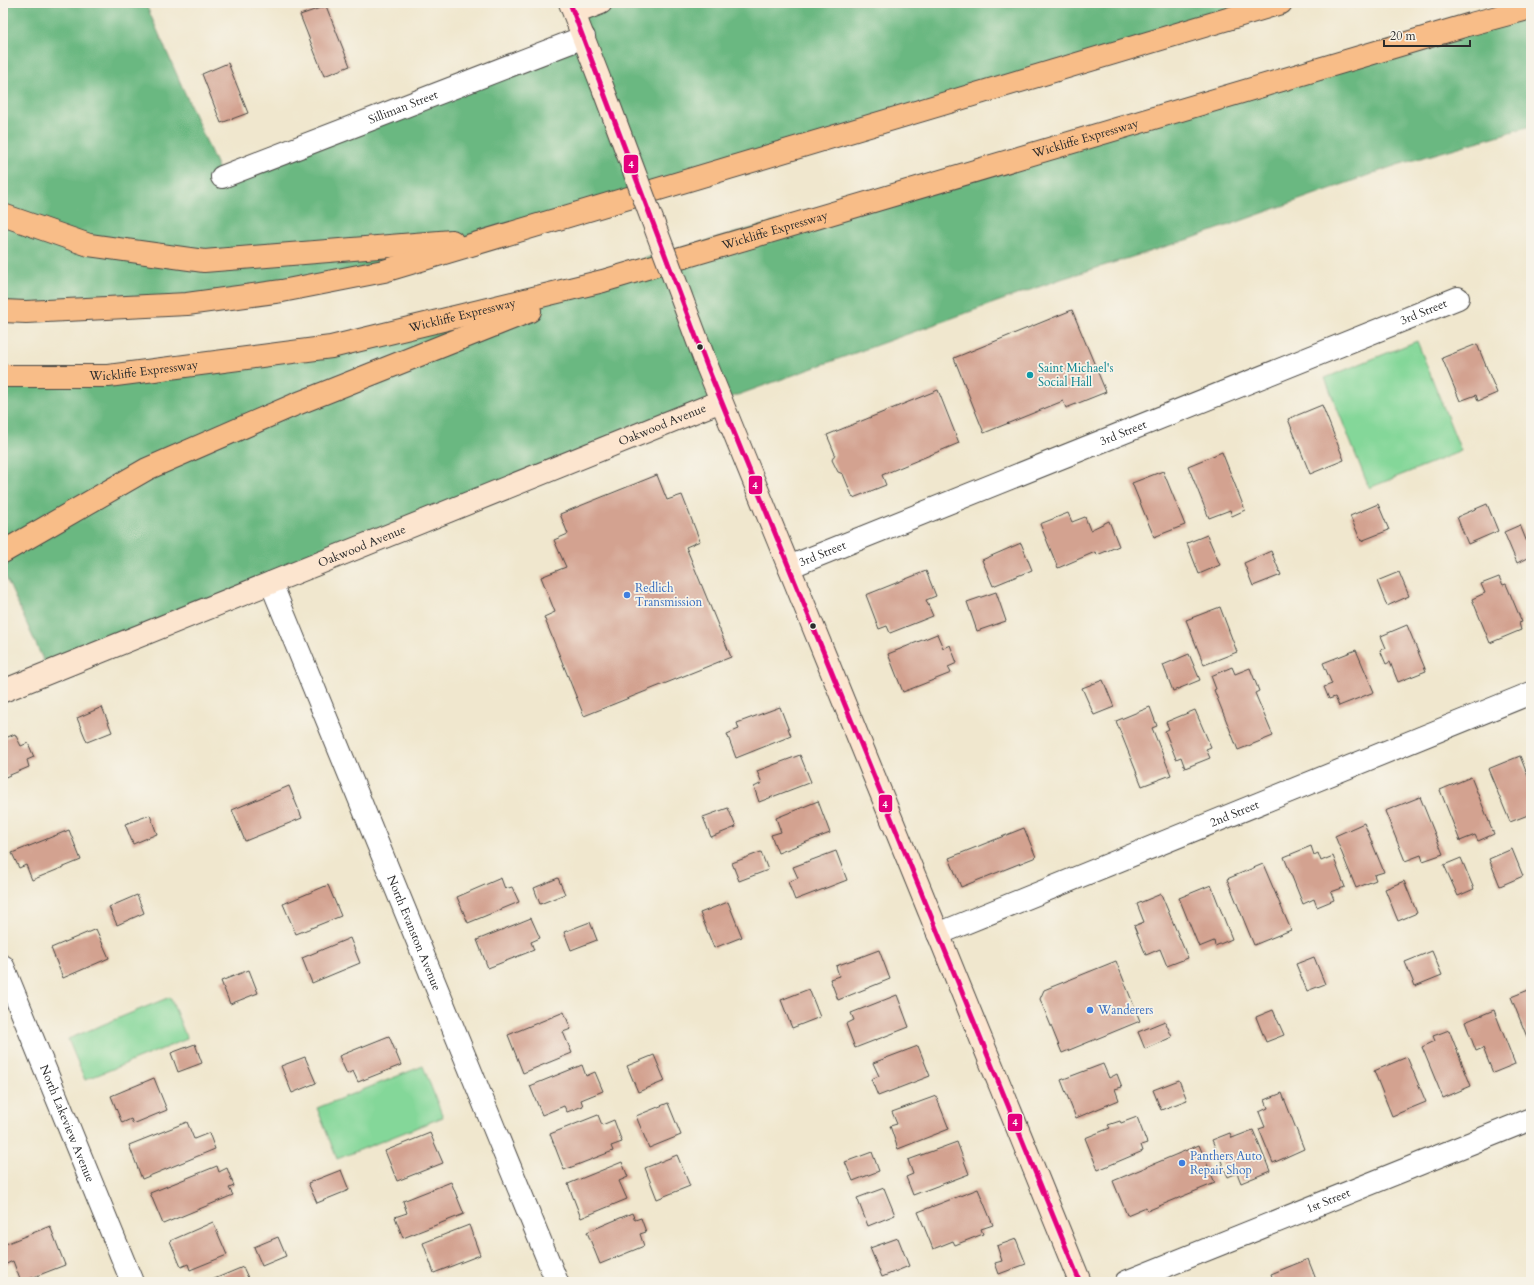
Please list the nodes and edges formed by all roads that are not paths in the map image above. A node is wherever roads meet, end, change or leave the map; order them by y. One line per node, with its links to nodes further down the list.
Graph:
1 (601, 3): 3 (street)
2 (1281, 3): 8 (highway)
3 (573, 8): 5 (street)
4 (1531, 8): 9 (highway, Wickliffe Expressway)
5 (584, 37): 6 (street, Silliman Street); 13 (street, bridge)
6 (222, 177)
7 (3, 215): 8 (highway)
8 (497, 237): 11 (highway)
9 (603, 281): 12 (highway, Wickliffe Expressway); 14 (highway)
10 (1458, 298): 15 (street, 3rd Street)
11 (3, 311)
12 (3, 376)
13 (721, 401): 15 (street); 16 (street, Oakwood Avenue)
14 (3, 552)
15 (789, 567): 19 (street)
16 (271, 583): 17 (street, Oakwood Avenue); 23 (street, North Evanston Avenue)
17 (3, 691)
18 (1531, 693): 19 (street, 2nd Street)
19 (938, 934): 24 (street)
20 (3, 966): 22 (street, North Lakeview Avenue)
21 (1531, 1119): 25 (street, 1st Street)
22 (132, 1282)
23 (557, 1282)
24 (1080, 1282)
25 (1126, 1282)

